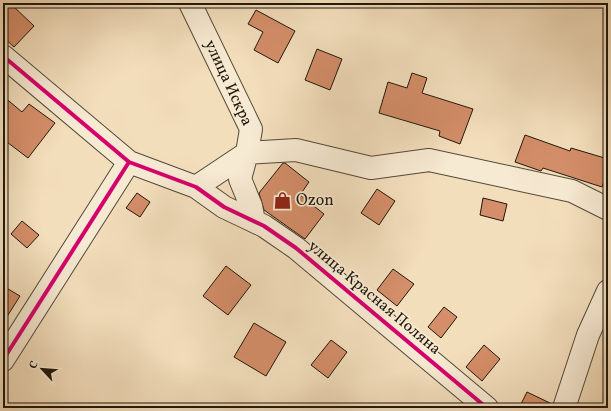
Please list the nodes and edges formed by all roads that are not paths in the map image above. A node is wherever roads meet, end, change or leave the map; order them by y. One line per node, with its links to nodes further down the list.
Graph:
1 (190, 3): 3 (street, улица Искра)
2 (3, 56): 4 (street, улица Красная Поляна)
3 (247, 152): 5 (street); 6 (street); 7 (street, улица Искра)
4 (129, 162): 5 (street, улица Красная Поляна); 9 (street)
5 (196, 187): 7 (street, улица Красная Поляна)
6 (608, 209)
7 (254, 221): 10 (street, улица Красная Поляна)
8 (608, 291): 11 (street)
9 (3, 360)
10 (487, 408)
11 (564, 408)

